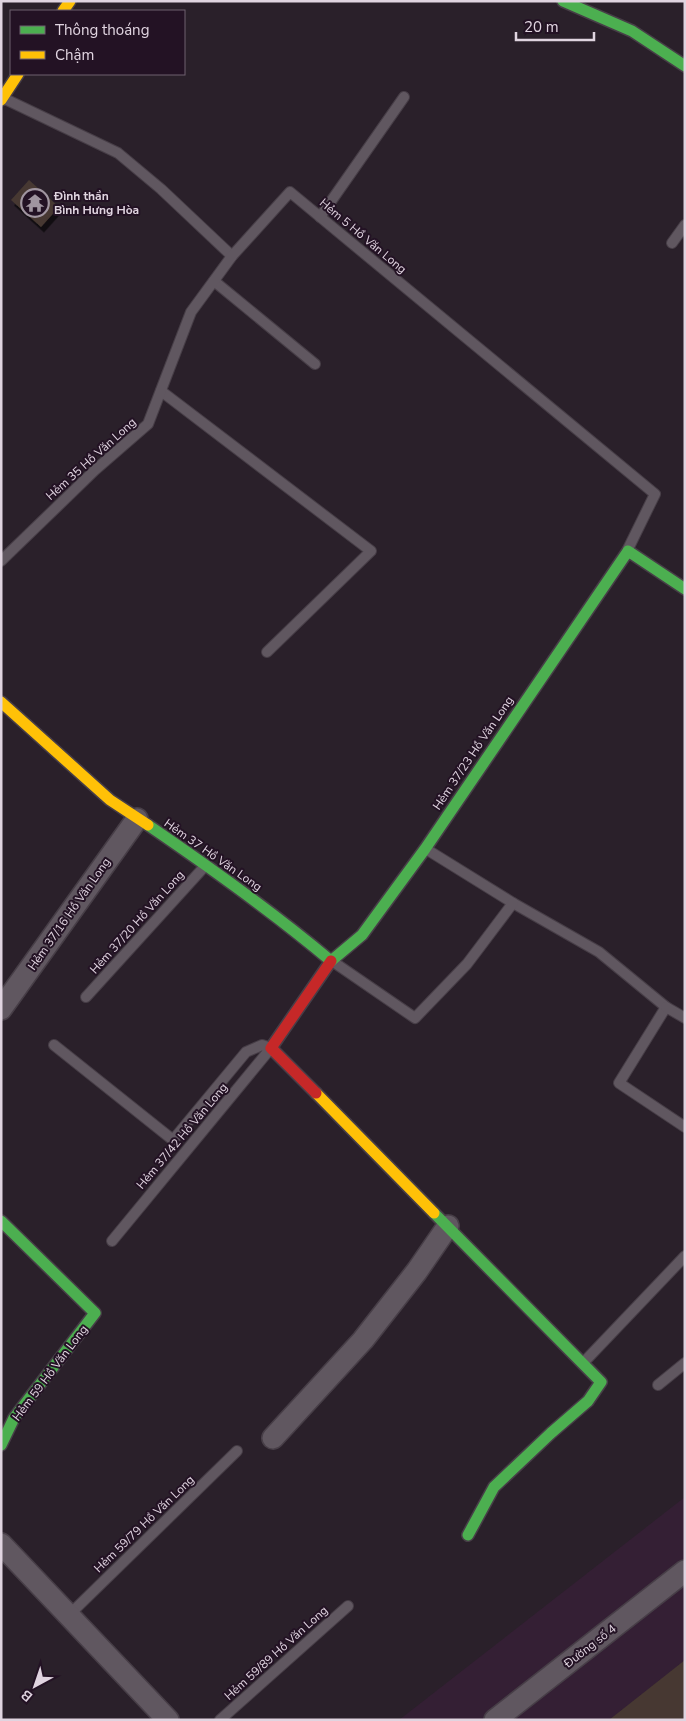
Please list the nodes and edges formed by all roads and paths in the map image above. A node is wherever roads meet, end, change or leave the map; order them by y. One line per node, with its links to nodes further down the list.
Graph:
1 (563, 1): 2 (street)
2 (685, 66)
3 (17, 75): 5 (street)
4 (404, 97): 6 (lane)
5 (2, 99): 9 (lane)
6 (320, 217): 9 (lane, Hẻm 5 Hồ Văn Long); 13 (lane, Hẻm 5 Hồ Văn Long)
7 (685, 225): 8 (lane)
8 (672, 243)
9 (232, 256): 10 (lane, Hẻm 35 Hồ Văn Long)
10 (214, 280): 11 (lane); 12 (lane, Hẻm 35 Hồ Văn Long)
11 (315, 364)
12 (160, 390): 14 (lane, Hẻm 35 Hồ Văn Long); 16 (lane)
13 (628, 551): 15 (street); 19 (street, Hẻm 37/23 Hồ Văn Long)
14 (1, 560)
15 (685, 589)
16 (267, 652)
17 (1, 702): 18 (street, Hẻm 37 Hồ Văn Long)
18 (137, 819): 20 (street, Hẻm 37 Hồ Văn Long); 25 (street, Hẻm 37/16 Hồ Văn Long)
19 (426, 849): 21 (lane); 22 (street, Hẻm 37/23 Hồ Văn Long)
20 (206, 864): 22 (street, Hẻm 37 Hồ Văn Long); 23 (lane, Hẻm 37/20 Hồ Văn Long)
21 (513, 903): 22 (lane); 24 (lane)
22 (331, 961): 28 (street)
23 (86, 997)
24 (666, 1006): 26 (lane); 29 (lane)
25 (1, 1010)
26 (685, 1018)
27 (54, 1045): 28 (lane)
28 (271, 1048): 31 (street); 32 (lane, Hẻm 37/42 Hồ Văn Long)
29 (685, 1127)
30 (1, 1221): 38 (street, Hẻm 59 Hồ Văn Long)
31 (448, 1226): 34 (street); 37 (street)
32 (112, 1241)
33 (685, 1256): 34 (lane)
34 (584, 1363): 40 (street)
35 (685, 1363): 36 (lane)
36 (658, 1385)
37 (273, 1438)
38 (1, 1445)
39 (237, 1451): 44 (lane, Hẻm 59/79 Hồ Văn Long)
40 (468, 1535)
41 (1, 1544): 44 (street)
42 (685, 1571): 47 (street, Đường số 4)
43 (348, 1606): 46 (lane, Hẻm 59/89 Hồ Văn Long)
44 (69, 1615): 45 (street)
45 (168, 1720)
46 (220, 1720)
47 (495, 1720)

